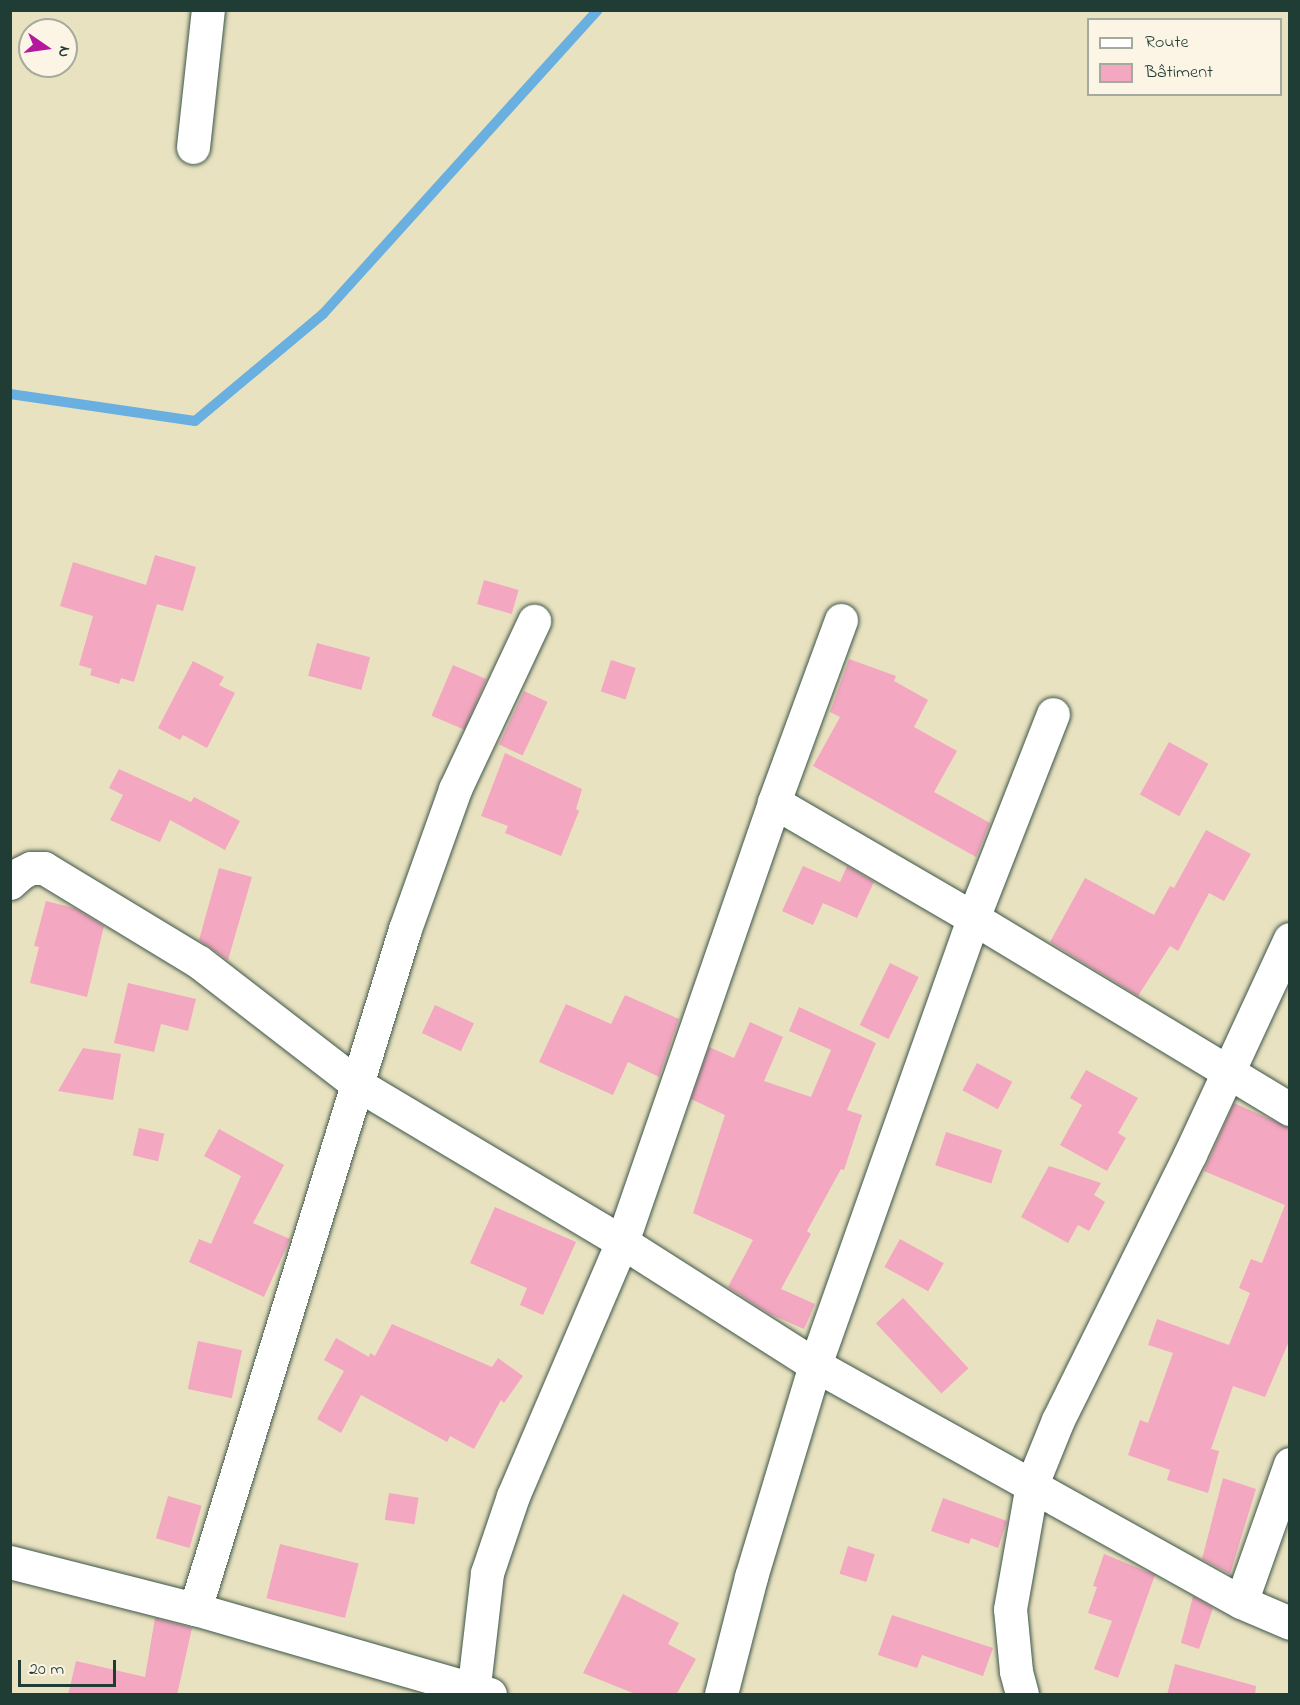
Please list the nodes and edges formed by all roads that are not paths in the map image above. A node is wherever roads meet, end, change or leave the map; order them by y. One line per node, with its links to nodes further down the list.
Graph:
1 (208, 10): 2 (street)
2 (193, 147)
3 (841, 620): 6 (street)
4 (534, 621): 11 (street)
5 (1053, 714): 8 (street)
6 (774, 802): 8 (street); 13 (street)
7 (10, 884): 11 (street)
8 (973, 918): 10 (street); 14 (street)
9 (1290, 939): 10 (street)
10 (1229, 1071): 12 (street); 16 (street)
11 (357, 1084): 13 (street); 19 (street)
12 (1290, 1109)
13 (622, 1242): 14 (street); 21 (street)
14 (815, 1365): 16 (street); 22 (street)
15 (1290, 1464): 18 (street)
16 (1032, 1484): 18 (street); 23 (street)
17 (10, 1562): 19 (street)
18 (1241, 1602): 20 (street)
19 (195, 1609): 21 (street)
20 (1290, 1623)
21 (479, 1693)
22 (721, 1695)
23 (1022, 1695)

